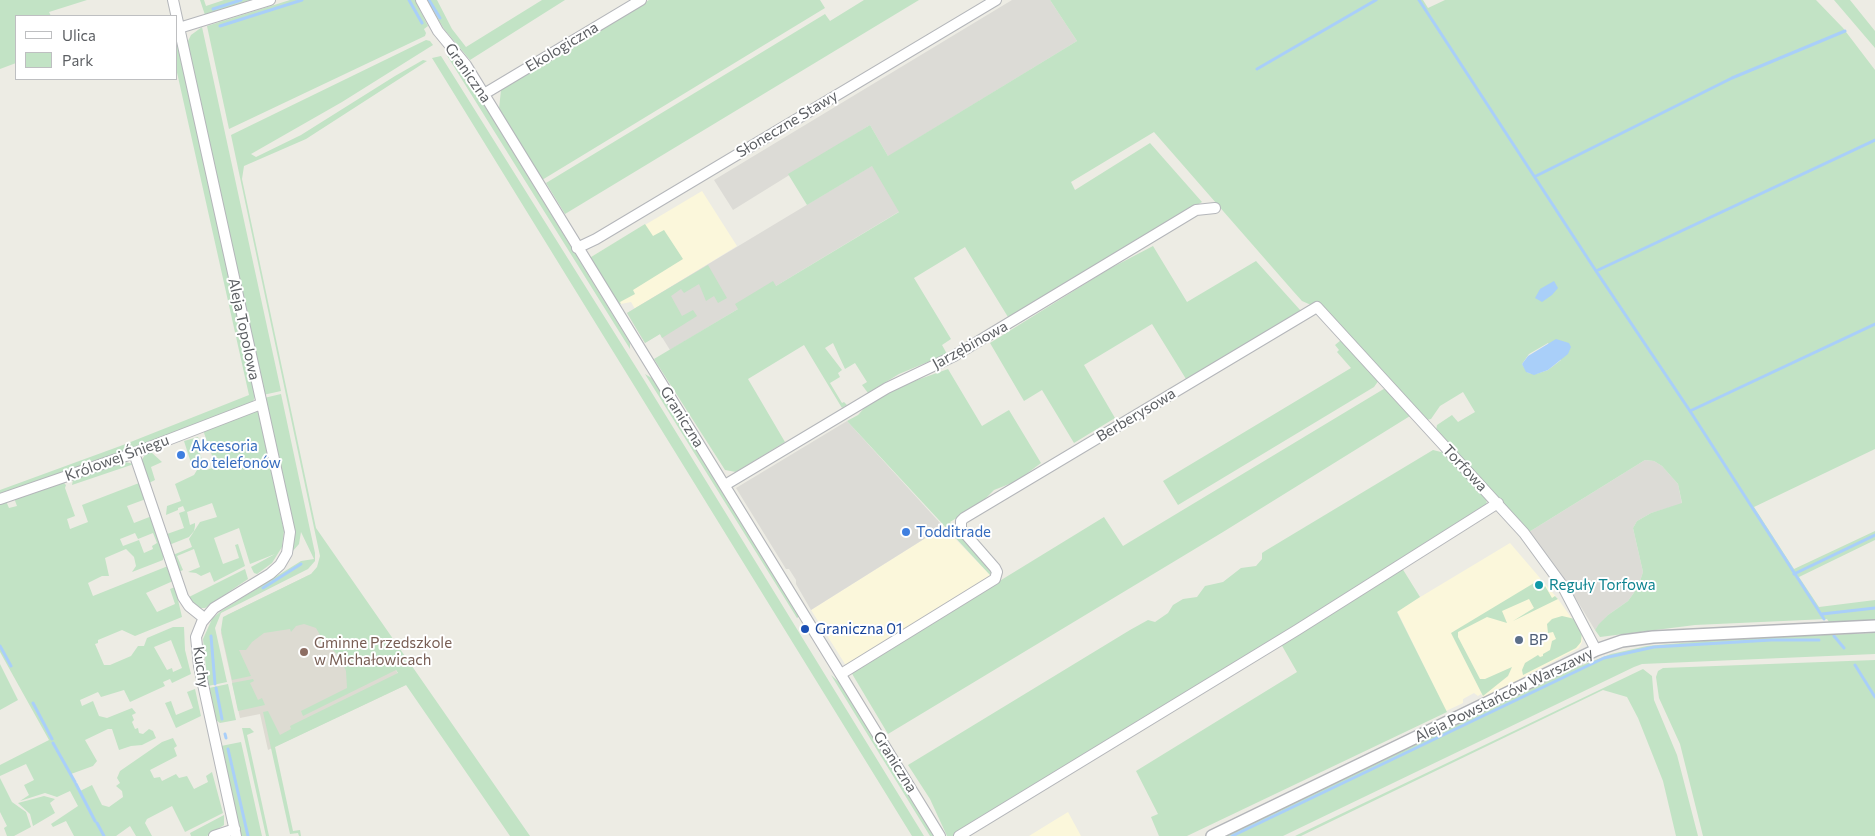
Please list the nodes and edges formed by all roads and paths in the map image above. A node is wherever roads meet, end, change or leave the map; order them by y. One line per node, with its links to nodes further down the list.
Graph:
1 (173, 0): 6 (street, Aleja Topolowa)
2 (270, 0): 8 (street)
3 (421, 0): 9 (street, Graniczna)
4 (640, 0): 9 (street, Ekologiczna)
5 (996, 0): 11 (street, Słoneczne Stawy)
6 (176, 15)
7 (178, 23): 8 (street, Aleja Topolowa)
8 (179, 28): 13 (street, Aleja Topolowa)
9 (484, 94): 11 (street, Graniczna)
10 (1215, 208): 15 (street, Jarzębinowa)
11 (577, 248): 15 (street, Graniczna)
12 (1311, 310): 17 (street, Torfowa); 21 (street, Berberysowa)
13 (261, 404): 14 (street, Królowej Śniegu); 18 (street, Aleja Topolowa)
14 (134, 453): 16 (street, Królowej Śniegu); 18 (street)
15 (725, 485): 21 (street, Graniczna)
16 (0, 499)
17 (1498, 503): 20 (street, Torfowa); 25 (street)
18 (204, 618): 22 (street, Kuchy)
19 (1875, 626): 20 (street, Aleja Powstańców Warszawy)
20 (1596, 650): 26 (street, Aleja Powstańców Warszawy)
21 (841, 674): 24 (street, Graniczna)
22 (235, 833): 23 (street)
23 (214, 836)
24 (940, 836)
25 (959, 836)
26 (1212, 836)

